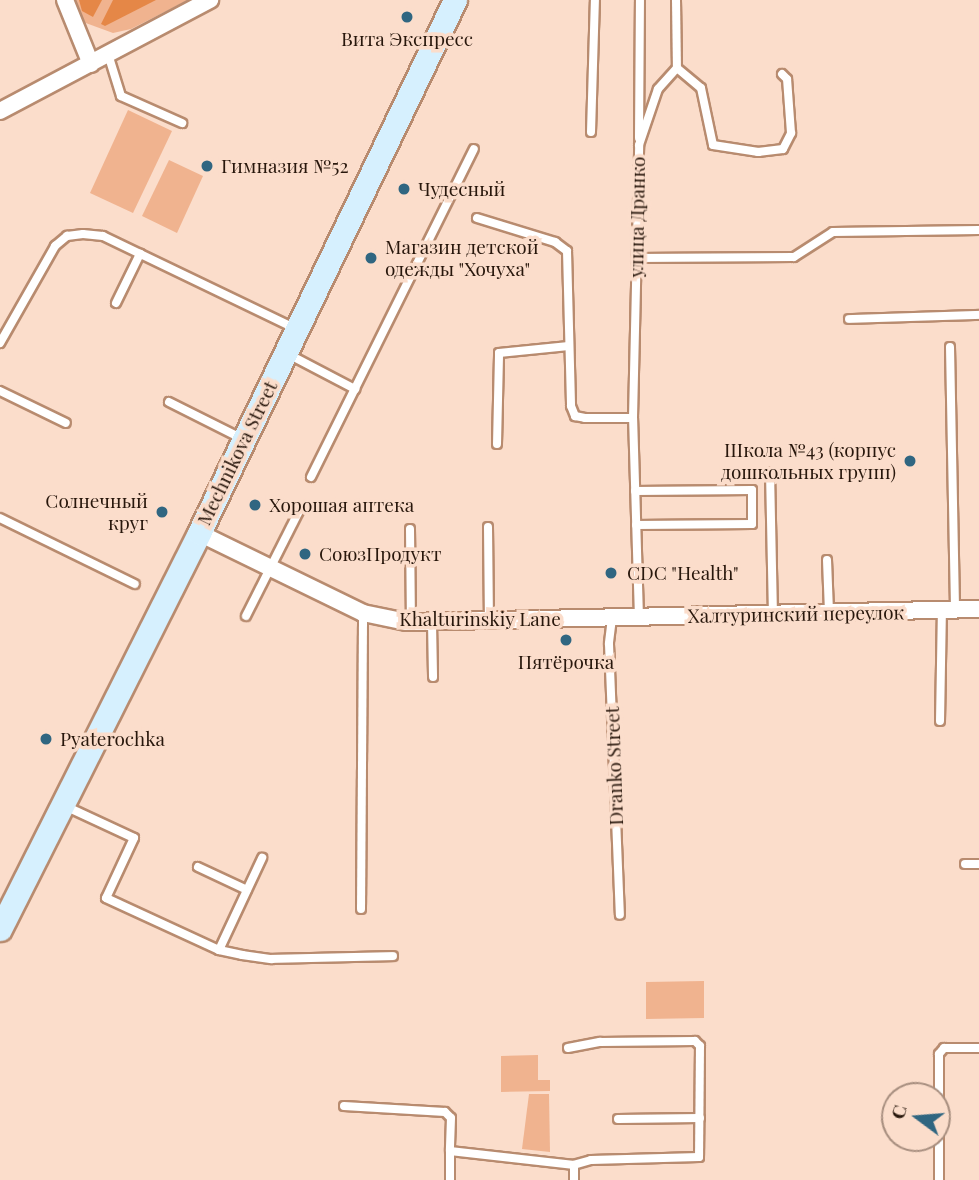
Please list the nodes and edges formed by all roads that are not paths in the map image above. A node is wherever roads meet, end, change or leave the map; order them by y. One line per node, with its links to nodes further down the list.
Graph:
1 (65, 0): 8 (street)
2 (210, 0): 7 (street)
3 (455, 0): 23 (main road, Mechnikova Street)
4 (595, 0): 13 (lane)
5 (640, 0): 14 (lane)
6 (676, 0): 9 (lane)
7 (108, 54): 8 (street); 12 (lane)
8 (91, 64): 11 (street)
9 (677, 68): 10 (lane); 14 (lane, улица Дранко)
10 (782, 74)
11 (0, 111)
12 (182, 123)
13 (591, 132)
14 (639, 145): 19 (lane, улица Дранко)
15 (474, 149): 28 (lane)
16 (477, 218): 25 (lane)
17 (979, 230): 19 (lane)
18 (140, 254): 20 (lane); 23 (lane); 24 (lane)
19 (636, 258): 31 (lane, улица Дранко)
20 (116, 303)
21 (979, 315): 22 (lane)
22 (849, 319)
23 (297, 329): 27 (main road, Mechnikova Street)
24 (0, 343)
25 (569, 346): 31 (lane); 34 (lane)
26 (950, 347): 48 (lane)
27 (285, 353): 28 (lane); 33 (main road, Mechnikova Street)
28 (355, 389): 36 (lane)
29 (0, 391): 32 (lane)
30 (169, 402): 33 (lane)
31 (633, 418): 37 (lane, улица Дранко)
32 (66, 423)
33 (244, 439): 43 (main road, Mechnikova Street)
34 (497, 444)
35 (770, 472): 51 (lane)
36 (311, 477)
37 (635, 491): 40 (lane, улица Дранко); 40 (lane)
38 (299, 511): 45 (lane)
39 (0, 518): 46 (lane)
40 (636, 525): 54 (lane, улица Дранко)
41 (488, 527): 56 (lane)
42 (410, 529): 55 (lane)
43 (199, 533): 45 (street, Khalturinskiy Lane); 60 (main road, Mechnikova Street)
44 (827, 560): 50 (lane)
45 (271, 569): 49 (street, Khalturinskiy Lane); 52 (lane)
46 (135, 584)
47 (979, 609): 48 (street, Халтуринский переулок)
48 (949, 610): 50 (street, Халтуринский переулок); 59 (lane)
49 (363, 613): 55 (street, Khalturinskiy Lane); 66 (lane)
50 (829, 613): 51 (street, Халтуринский переулок)
51 (773, 615): 54 (street, Халтуринский переулок)
52 (246, 616)
53 (612, 618): 54 (street, Халтуринский переулок); 56 (street, Khalturinskiy Lane); 67 (lane, Dranko Street)
54 (639, 618)
55 (411, 622): 57 (street, Khalturinskiy Lane)
56 (489, 622): 57 (street, Khalturinskiy Lane)
57 (432, 623): 58 (lane)
58 (433, 677)
59 (940, 721)
60 (63, 804): 68 (main road, Mechnikova Street); 69 (lane)
61 (262, 858): 65 (lane)
62 (965, 864): 63 (lane)
63 (979, 864)
64 (198, 867): 65 (lane)
65 (247, 890): 69 (lane)
66 (361, 909)
67 (620, 915)
68 (0, 929)
69 (219, 950): 70 (lane)
70 (393, 956)
71 (568, 1048): 74 (lane)
72 (979, 1048): 80 (lane)
73 (344, 1106): 76 (lane)
74 (700, 1118): 75 (lane); 77 (lane)
75 (618, 1119)
76 (450, 1151): 77 (lane); 78 (lane)
77 (574, 1166): 79 (lane)
78 (450, 1180)
79 (574, 1180)
80 (939, 1180)

